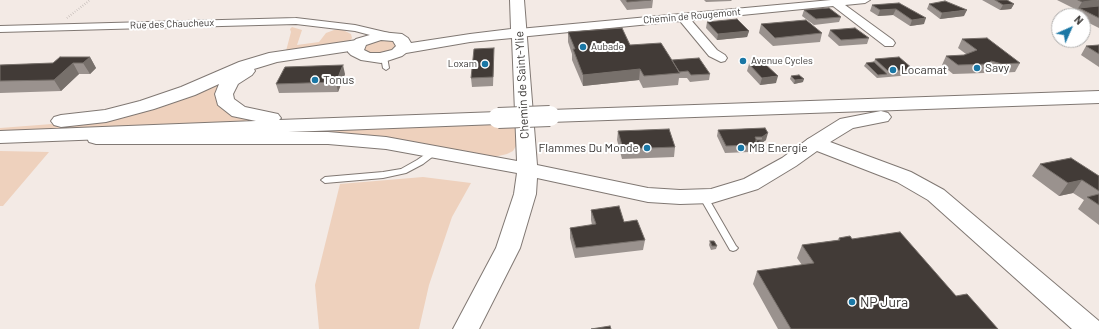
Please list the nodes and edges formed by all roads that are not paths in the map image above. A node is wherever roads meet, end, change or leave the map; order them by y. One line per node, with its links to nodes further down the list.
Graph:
1 (517, 0): 7 (street, Chemin de Saint-Ylie)
2 (865, 0): 3 (street, Chemin de Rougemont)
3 (835, 3): 4 (street, Chemin de Rougemont); 9 (street)
4 (683, 17): 7 (street, Chemin de Rougemont); 13 (street)
5 (344, 27): 6 (street, Rue des Chaucheux); 8 (street, Rue des Chaucheux); 11 (street)
6 (0, 29)
7 (519, 34): 10 (street); 23 (street, Chemin de Saint-Ylie)
8 (385, 35): 10 (street); 11 (street)
9 (889, 43)
10 (402, 44): 11 (street)
11 (358, 48): 12 (main road)
12 (292, 56): 16 (main road); 17 (main road)
13 (721, 58)
14 (1099, 98): 16 (main road, bridge)
15 (1099, 103): 19 (main road)
16 (474, 119): 18 (main road)
17 (0, 126)
18 (0, 138): 20 (street)
19 (815, 143): 21 (street); 22 (street)
20 (437, 151): 23 (street); 24 (lane)
21 (797, 156): 22 (street); 25 (street)
22 (879, 167): 28 (street)
23 (527, 170): 25 (street); 27 (street, Chemin de Saint-Ylie)
24 (325, 180)
25 (703, 196): 26 (lane)
26 (733, 248)
27 (466, 329)
28 (1090, 329)

